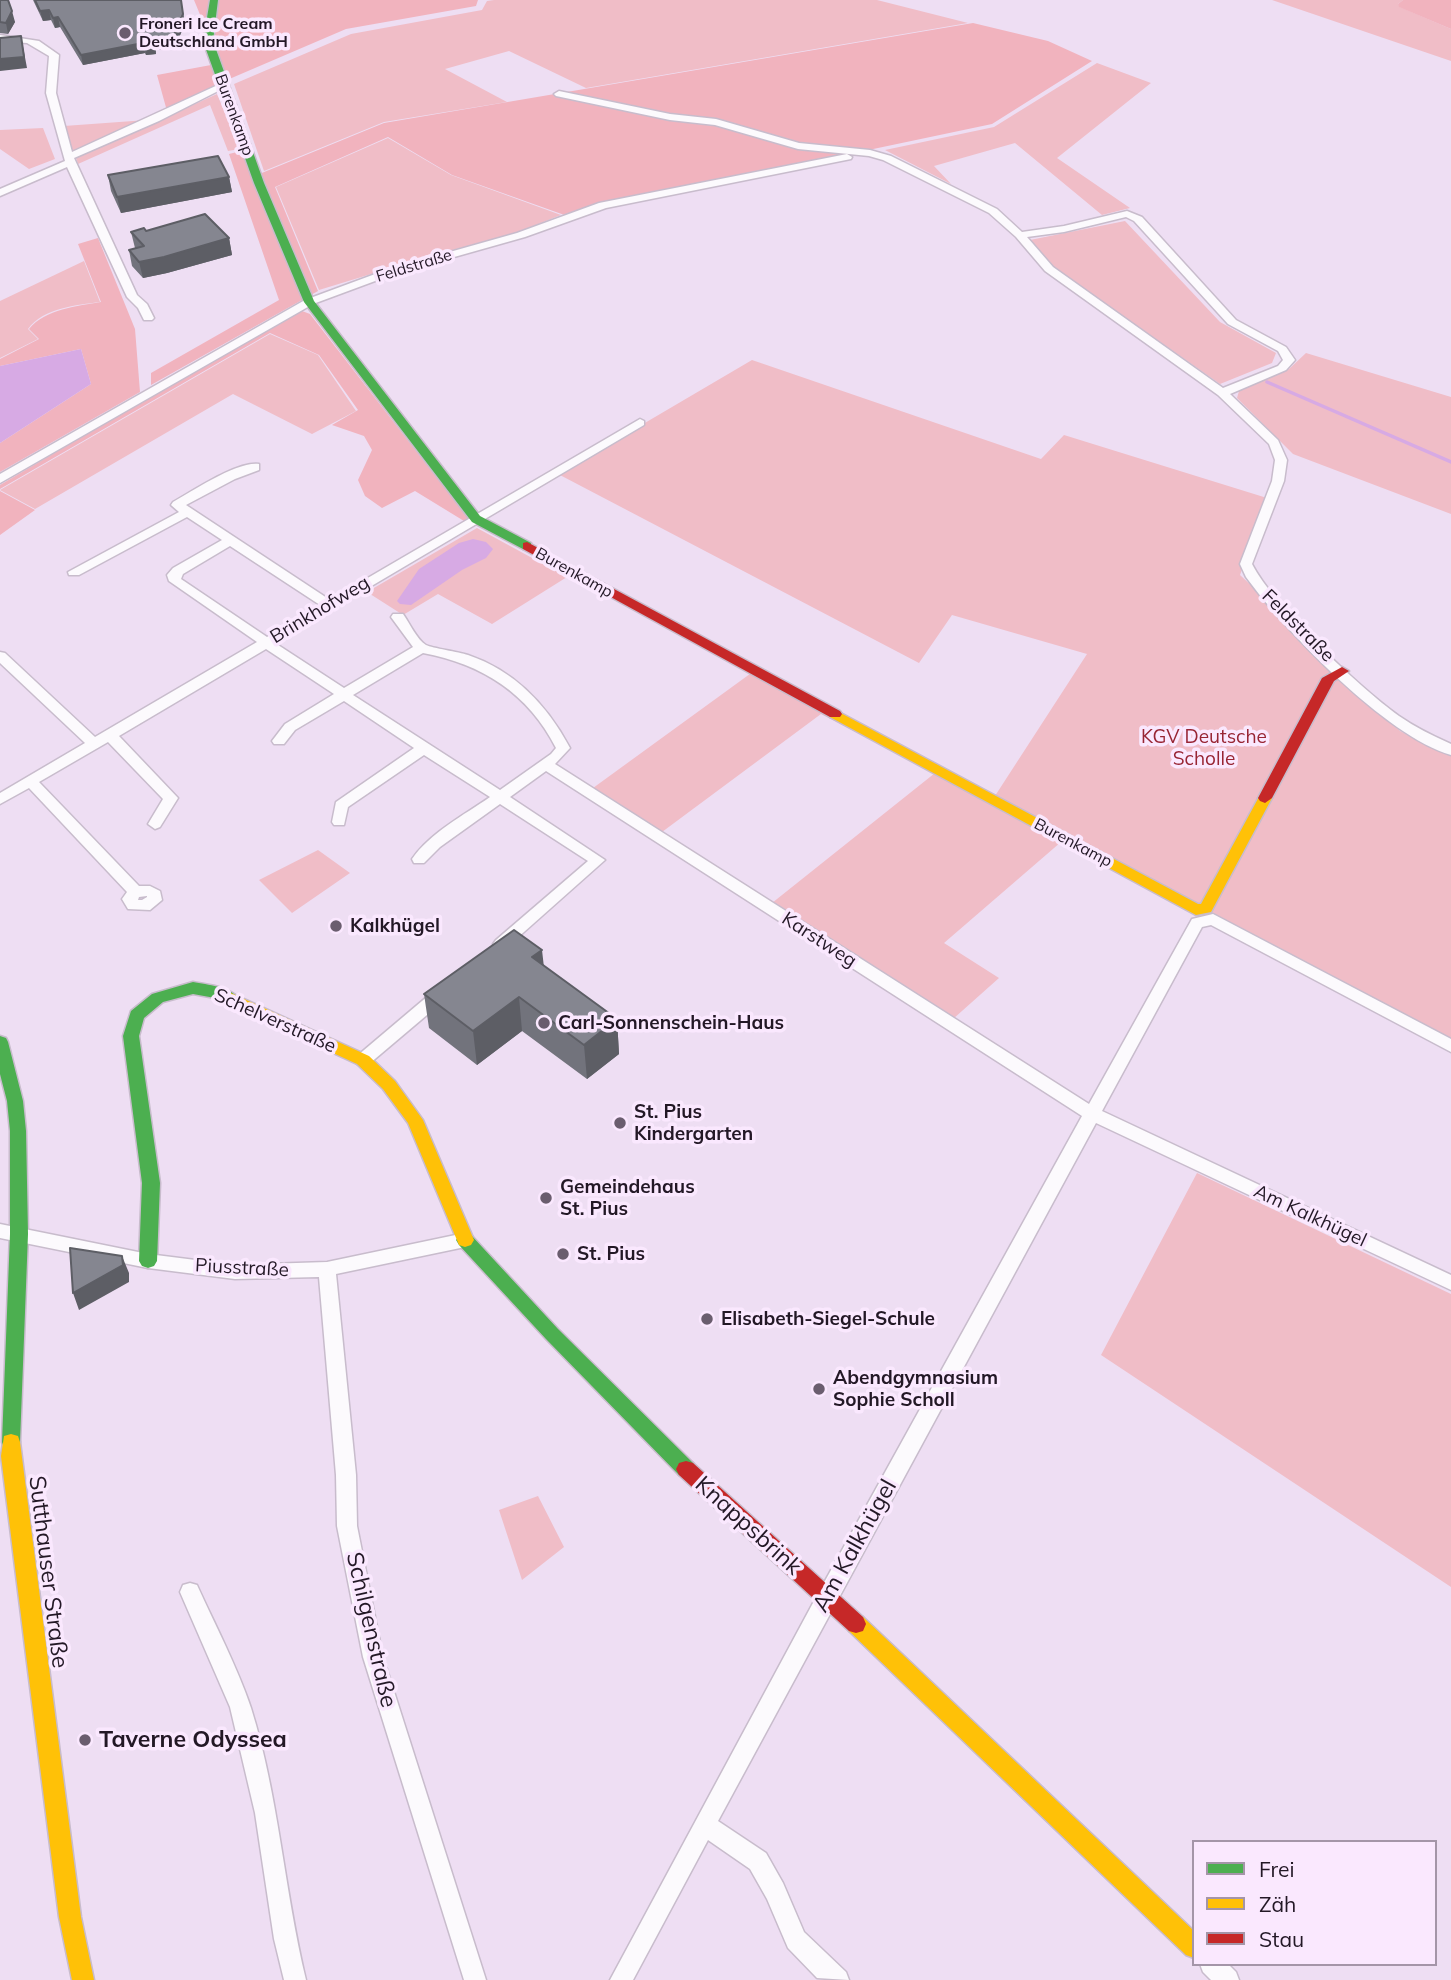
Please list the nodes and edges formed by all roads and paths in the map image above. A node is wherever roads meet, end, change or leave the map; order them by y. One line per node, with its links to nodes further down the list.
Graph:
1 (214, 0): 3 (street, Burenkamp)
2 (0, 38): 6 (street)
3 (223, 86): 6 (street); 9 (street, Burenkamp)
4 (559, 94): 5 (street, Feldstraße)
5 (867, 153): 8 (street, Feldstraße); 9 (street, Feldstraße)
6 (70, 159): 7 (street); 10 (street)
7 (0, 193)
8 (1020, 235): 11 (street, Feldstraße); 11 (street)
9 (309, 302): 14 (street, Feldstraße); 16 (street, Burenkamp)
10 (148, 318)
11 (1222, 393): 24 (street, Feldstraße)
12 (640, 423): 16 (street, Brinkhofweg)
13 (255, 467): 15 (street)
14 (0, 479)
15 (182, 508): 17 (street); 18 (street)
16 (476, 519): 19 (street, Brinkhofweg); 39 (street, Burenkamp)
17 (231, 540): 19 (street); 21 (street)
18 (74, 572)
19 (329, 606): 21 (street, Brinkhofweg)
20 (398, 617): 22 (street)
21 (265, 642): 25 (street); 26 (street, Brinkhofweg)
22 (421, 648): 25 (street); 31 (street)
23 (0, 656): 28 (street)
24 (1342, 671): 30 (street, Feldstraße); 39 (street, Am Kalkhügel)
25 (343, 694): 27 (street); 29 (street)
26 (110, 735): 28 (street, Brinkhofweg); 36 (street)
27 (279, 741)
28 (94, 744): 32 (street, Brinkhofweg)
29 (424, 748): 33 (street); 35 (street)
30 (1451, 750)
31 (546, 765): 33 (street); 45 (street, Karstweg)
32 (30, 781): 34 (street, Brinkhofweg); 38 (street)
33 (501, 797): 37 (street); 40 (street)
34 (0, 799)
35 (339, 822)
36 (155, 824)
37 (419, 859)
38 (135, 892)
39 (1200, 915): 43 (street, Burenkamp); 45 (street, Am Kalkhügel)
40 (496, 948)
41 (456, 981): 44 (street)
42 (0, 1042): 47 (street, Sutthauser Straße)
43 (1451, 1046)
44 (363, 1060): 48 (street, Knappsbrink); 49 (street, Schelverstraße)
45 (1092, 1114): 51 (street, Am Kalkhügel); 54 (street, Am Kalkhügel)
46 (0, 1231): 47 (street, Piusstraße)
47 (19, 1234): 49 (street, Piusstraße); 52 (street, Sutthauser Straße)
48 (465, 1240): 50 (street, Piusstraße); 54 (street, Knappsbrink)
49 (148, 1261): 50 (street, Piusstraße)
50 (327, 1269): 60 (street, Schilgenstraße)
51 (1451, 1283)
52 (6, 1458): 58 (street, Sutthauser Straße)
53 (190, 1592): 59 (street)
54 (827, 1597): 55 (street, Am Kalkhügel); 56 (street, Knappsbrink)
55 (704, 1825): 61 (street, Am Kalkhügel); 62 (street)
56 (1192, 1945)
57 (1213, 1966): 63 (street)
58 (83, 1980)
59 (295, 1980)
60 (475, 1980)
61 (621, 1980)
62 (838, 1980)
63 (1228, 1980)

